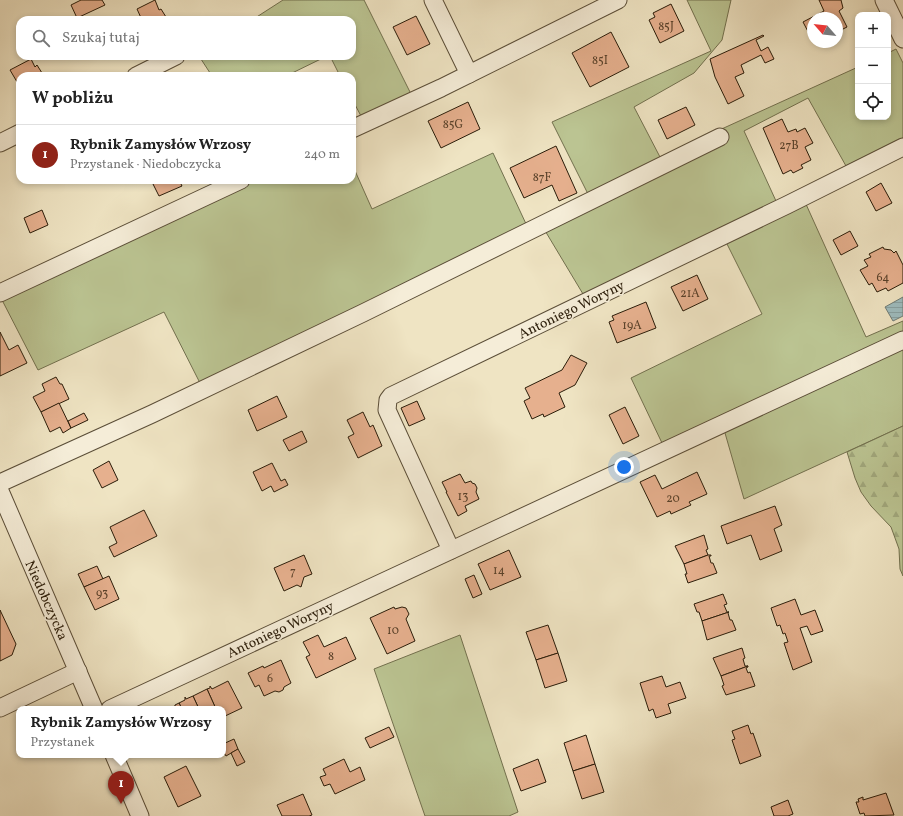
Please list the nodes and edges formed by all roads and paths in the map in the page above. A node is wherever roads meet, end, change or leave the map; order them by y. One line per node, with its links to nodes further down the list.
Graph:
1 (433, 0): 7 (street)
2 (618, 0): 7 (street)
3 (884, 0): 4 (street)
4 (903, 39)
5 (168, 60): 6 (street)
6 (144, 72)
7 (469, 74): 8 (street)
8 (356, 127)
9 (16, 135): 11 (street)
10 (720, 137): 16 (street)
11 (0, 143)
12 (903, 147): 18 (street, Antoniego Woryny)
13 (232, 184): 14 (street)
14 (0, 293)
15 (903, 340): 18 (street, Antoniego Woryny)
16 (0, 483)
17 (0, 491): 19 (street, Niedobczycka)
18 (451, 550): 21 (street, Antoniego Woryny)
19 (78, 671): 20 (street, Niedobczycka); 22 (street)
20 (93, 706)
21 (116, 706)
22 (0, 708)
23 (115, 758): 24 (street)
24 (140, 816)

